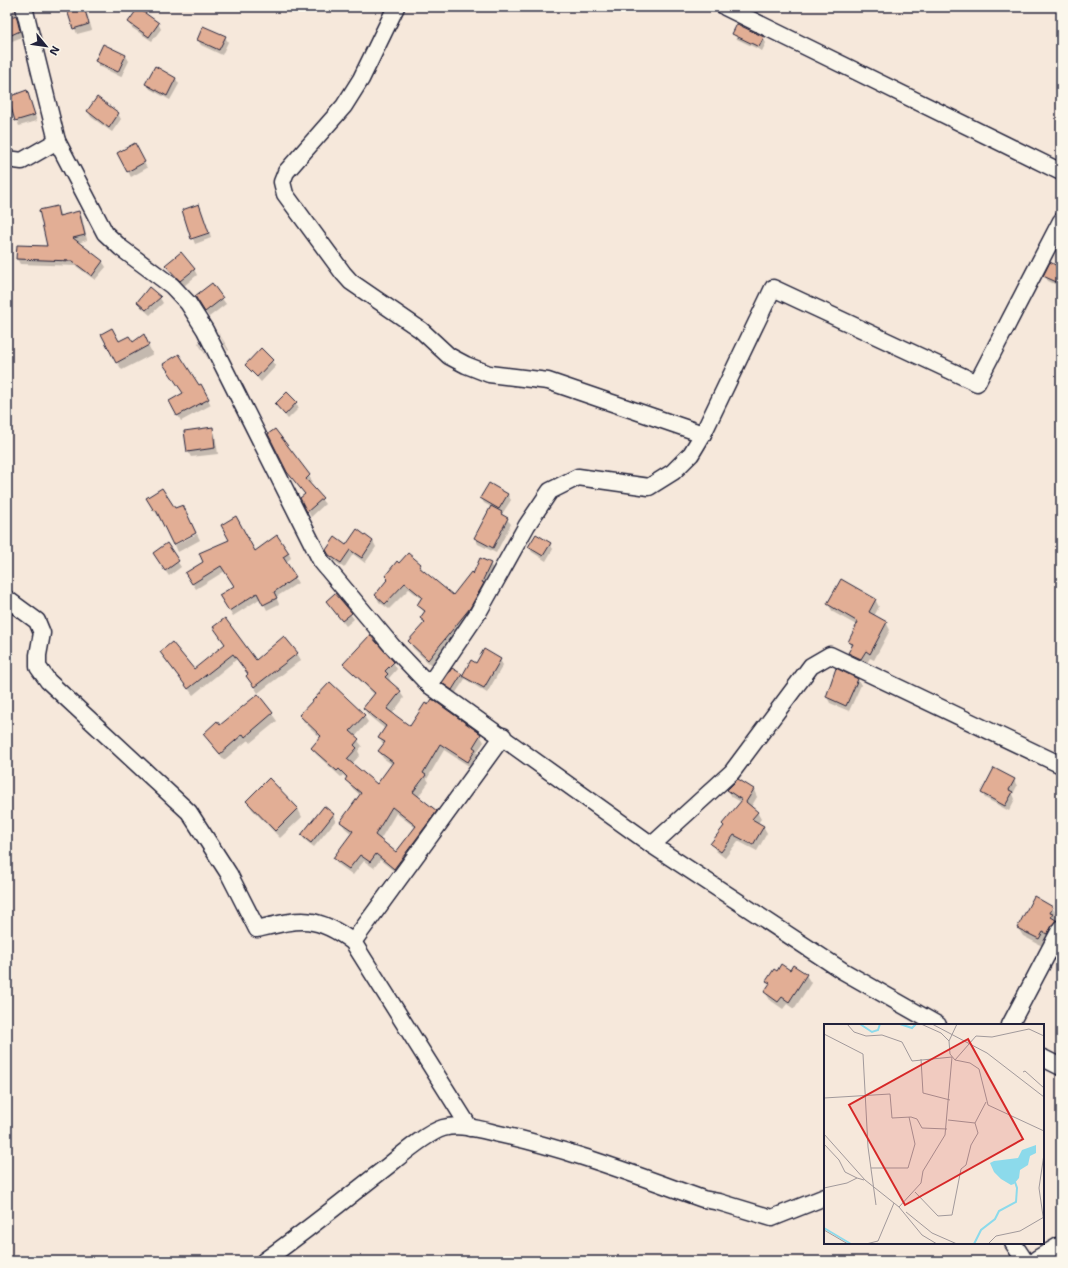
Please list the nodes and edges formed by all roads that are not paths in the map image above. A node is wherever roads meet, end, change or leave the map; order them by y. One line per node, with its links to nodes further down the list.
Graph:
1 (24, 7): 4 (street)
2 (396, 7): 8 (street)
3 (725, 7): 6 (street)
4 (57, 141): 5 (street); 10 (street)
5 (7, 159)
6 (1061, 172)
7 (1061, 221): 8 (street)
8 (703, 434): 10 (street)
9 (7, 599): 15 (street)
10 (429, 684): 11 (street)
11 (503, 736): 13 (street); 15 (street)
12 (1061, 765): 13 (street)
13 (652, 845): 16 (street)
14 (1061, 928): 17 (street)
15 (353, 942): 20 (street)
16 (936, 1024)
17 (1011, 1024)
18 (1044, 1058): 19 (street)
19 (1061, 1067)
20 (470, 1128): 21 (street); 24 (street)
21 (824, 1197)
22 (1014, 1244): 25 (street)
23 (1061, 1248): 26 (highway)
24 (264, 1261)
25 (1025, 1261)
26 (1039, 1261)

